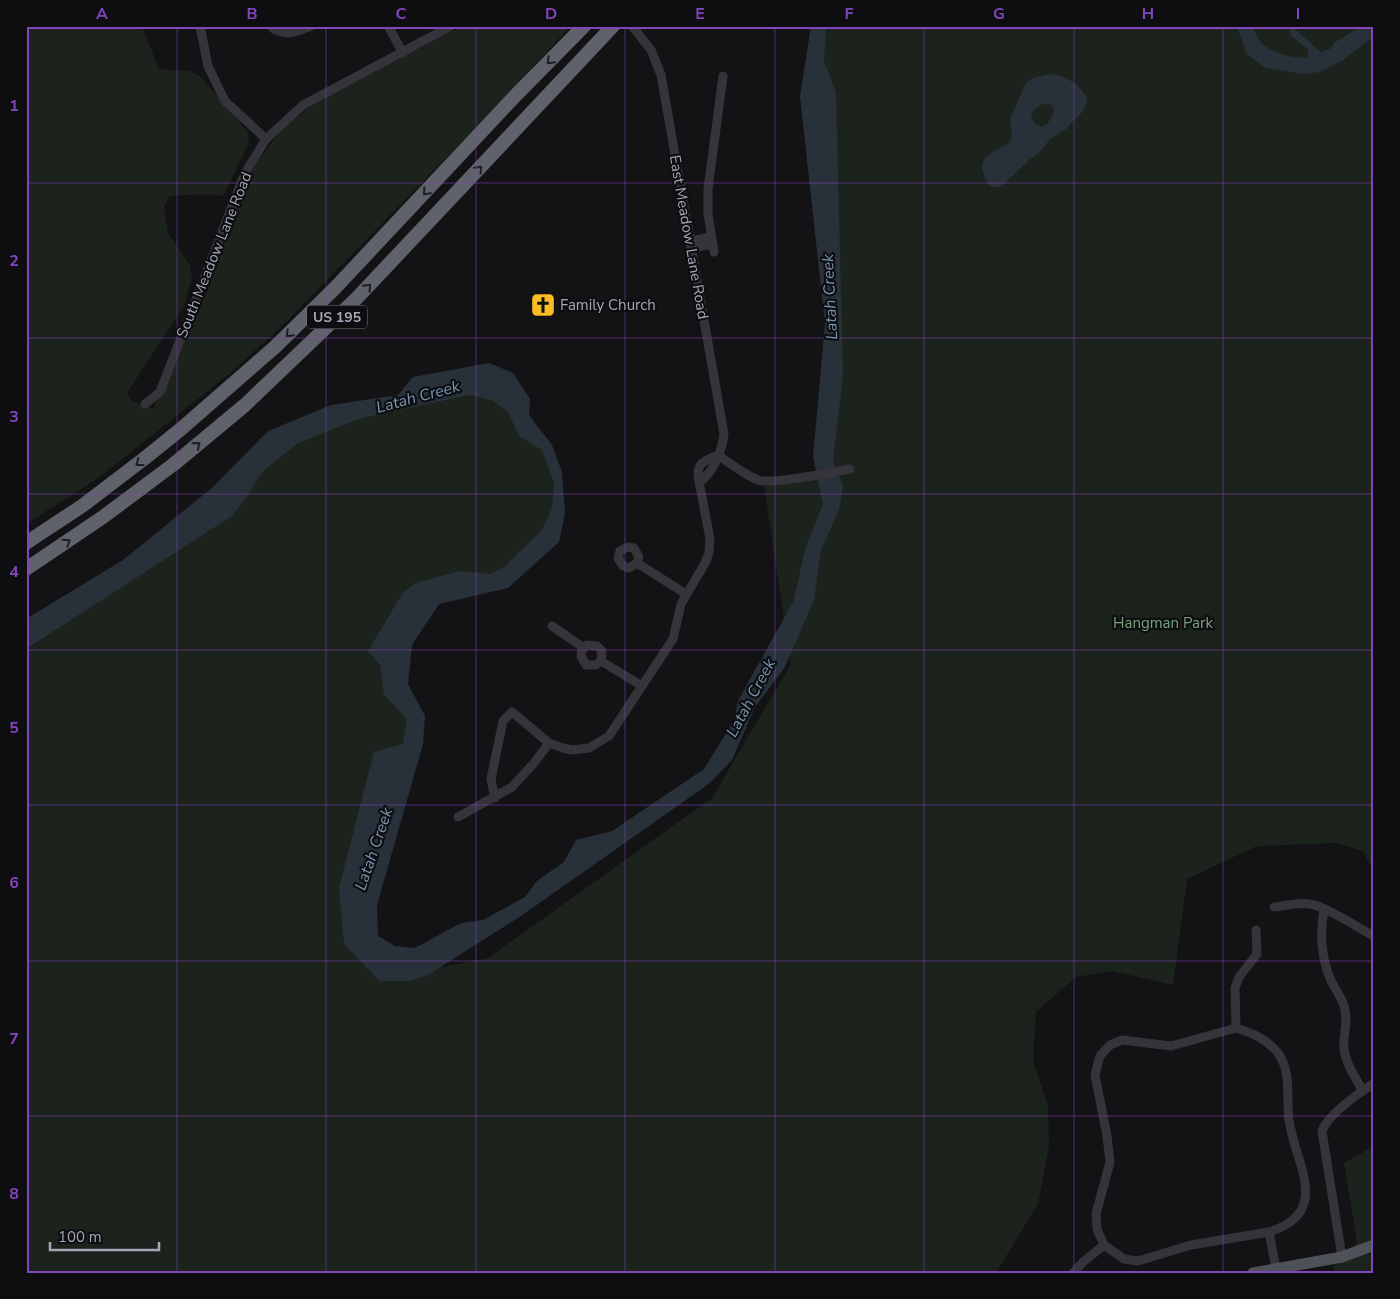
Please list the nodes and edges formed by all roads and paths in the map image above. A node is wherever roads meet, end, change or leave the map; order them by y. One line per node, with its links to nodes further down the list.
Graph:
1 (200, 26): 11 (street)
2 (270, 26): 3 (street)
3 (312, 26)
4 (388, 26): 9 (street)
5 (451, 26): 9 (street, South Meadow Lane Road)
6 (584, 26): 16 (highway, US 195, one-way to 16)
7 (613, 26): 18 (highway, US 195, one-way to 7)
8 (632, 26): 12 (street, East Meadow Lane Road)
9 (403, 53): 11 (street, South Meadow Lane Road)
10 (723, 76): 12 (street)
11 (266, 139): 13 (street, South Meadow Lane Road)
12 (691, 245): 14 (street, East Meadow Lane Road)
13 (145, 404)
14 (718, 455): 15 (street); 19 (street)
15 (850, 469)
16 (26, 543)
17 (638, 563): 19 (street)
18 (26, 569)
19 (686, 594): 23 (street)
20 (552, 626): 21 (street)
21 (584, 648): 22 (street); 22 (street)
22 (601, 661): 23 (street)
23 (642, 686): 24 (street)
24 (549, 743): 25 (street); 25 (street)
25 (495, 798): 26 (street)
26 (458, 817)
27 (1274, 908): 28 (street)
28 (1324, 909): 30 (street); 33 (street)
29 (1256, 930): 31 (street)
30 (1374, 936)
31 (1236, 1028): 34 (street); 35 (street)
32 (1374, 1083): 33 (street)
33 (1363, 1091): 37 (street)
34 (1269, 1232): 35 (street); 38 (street)
35 (1104, 1245): 39 (street)
36 (1374, 1245): 37 (main road)
37 (1342, 1257): 38 (main road)
38 (1274, 1270): 40 (main road)
39 (1073, 1273)
40 (1253, 1273)

